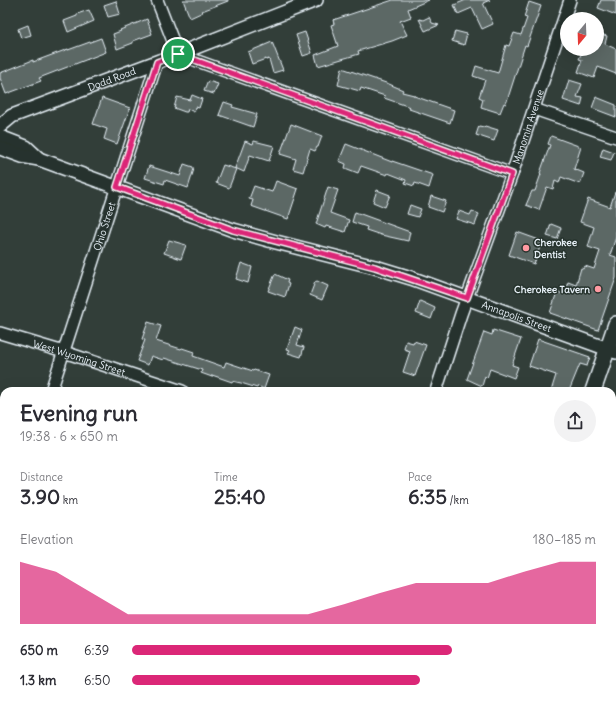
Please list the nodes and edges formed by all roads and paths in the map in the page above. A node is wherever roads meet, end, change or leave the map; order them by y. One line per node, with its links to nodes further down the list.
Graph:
1 (157, 0): 4 (street)
2 (316, 0): 4 (street, Dodd Road)
3 (570, 0): 6 (street, Manomin Avenue)
4 (178, 54): 5 (street, Dodd Road); 12 (street)
5 (157, 62): 7 (street, Dodd Road); 13 (street, Ohio Street)
6 (534, 109): 9 (street); 12 (street, Manomin Avenue)
7 (0, 126)
8 (0, 137): 11 (street, Annapolis Street)
9 (616, 137)
10 (0, 148): 11 (street, Annapolis Street)
11 (39, 159): 13 (street, Annapolis Street)
12 (512, 174): 14 (street, Manomin Avenue)
13 (117, 187): 14 (street, Annapolis Street); 18 (street, Ohio Street)
14 (467, 298): 17 (street, Annapolis Street); 21 (street, Manomin Avenue)
15 (616, 324): 17 (main road)
16 (0, 333): 18 (street, West Wyoming Street)
17 (612, 351): 22 (main road)
18 (64, 352): 19 (street, Ohio Street); 20 (street, West Wyoming Street)
19 (53, 387)
20 (170, 387)
21 (437, 387)
22 (595, 387)

